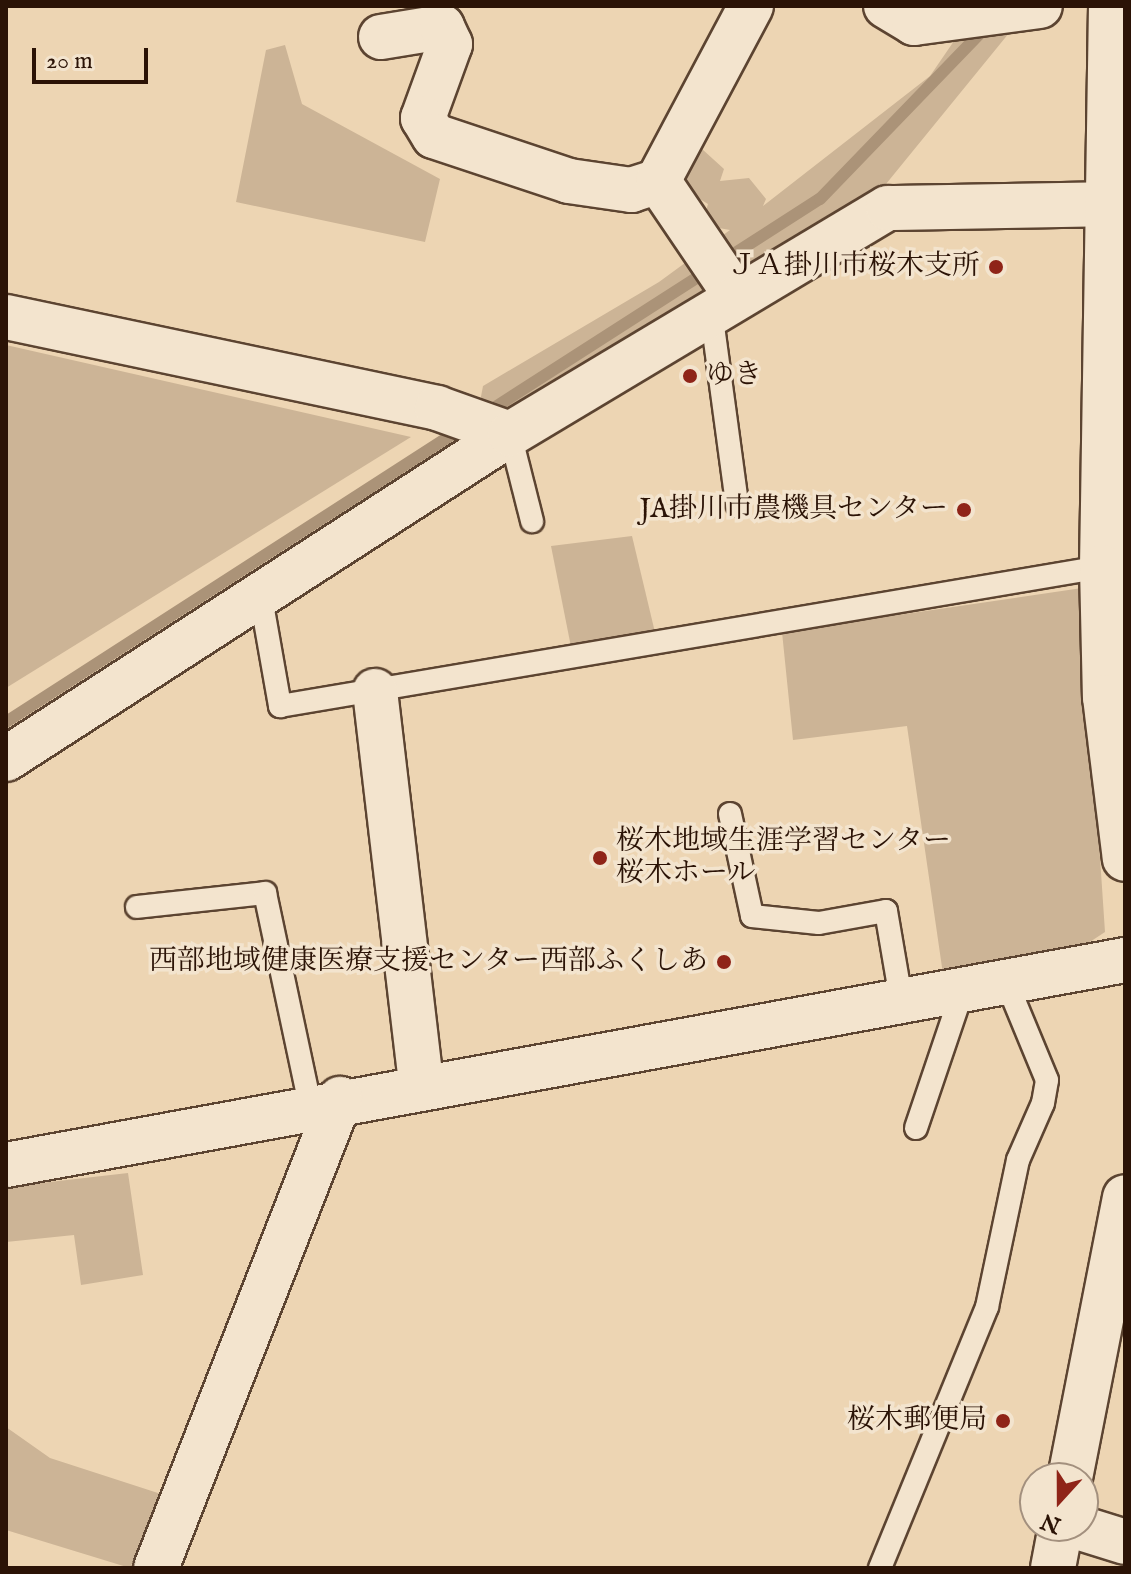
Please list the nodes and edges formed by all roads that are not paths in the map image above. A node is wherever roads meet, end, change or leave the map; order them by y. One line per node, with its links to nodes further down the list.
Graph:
1 (751, 6): 6 (street)
2 (886, 6): 4 (street)
3 (1111, 6): 7 (street)
4 (1029, 8)
5 (381, 37): 6 (street)
6 (658, 181): 9 (street)
7 (1109, 204): 8 (street); 9 (street)
8 (1117, 273): 14 (street)
9 (726, 299): 11 (street); 12 (lane)
10 (6, 317): 11 (street)
11 (510, 434): 13 (lane); 15 (street)
12 (737, 504)
13 (532, 521)
14 (1110, 544): 16 (lane); 19 (street)
15 (261, 598): 16 (lane); 17 (street)
16 (375, 691): 25 (street)
17 (6, 759)
18 (730, 814): 24 (lane)
19 (1125, 859)
20 (137, 907): 26 (lane)
21 (1125, 960): 22 (street)
22 (1006, 981): 23 (street); 35 (lane)
23 (961, 995): 24 (street); 27 (lane)
24 (902, 1005): 25 (street)
25 (421, 1085): 26 (street)
26 (325, 1102): 28 (street); 34 (street)
27 (916, 1128)
28 (6, 1165)
29 (1125, 1197): 30 (street)
30 (1073, 1462)
31 (1099, 1534): 33 (street)
32 (1058, 1542): 36 (street)
33 (1125, 1542)
34 (156, 1568)
35 (880, 1568)
36 (1053, 1568)

